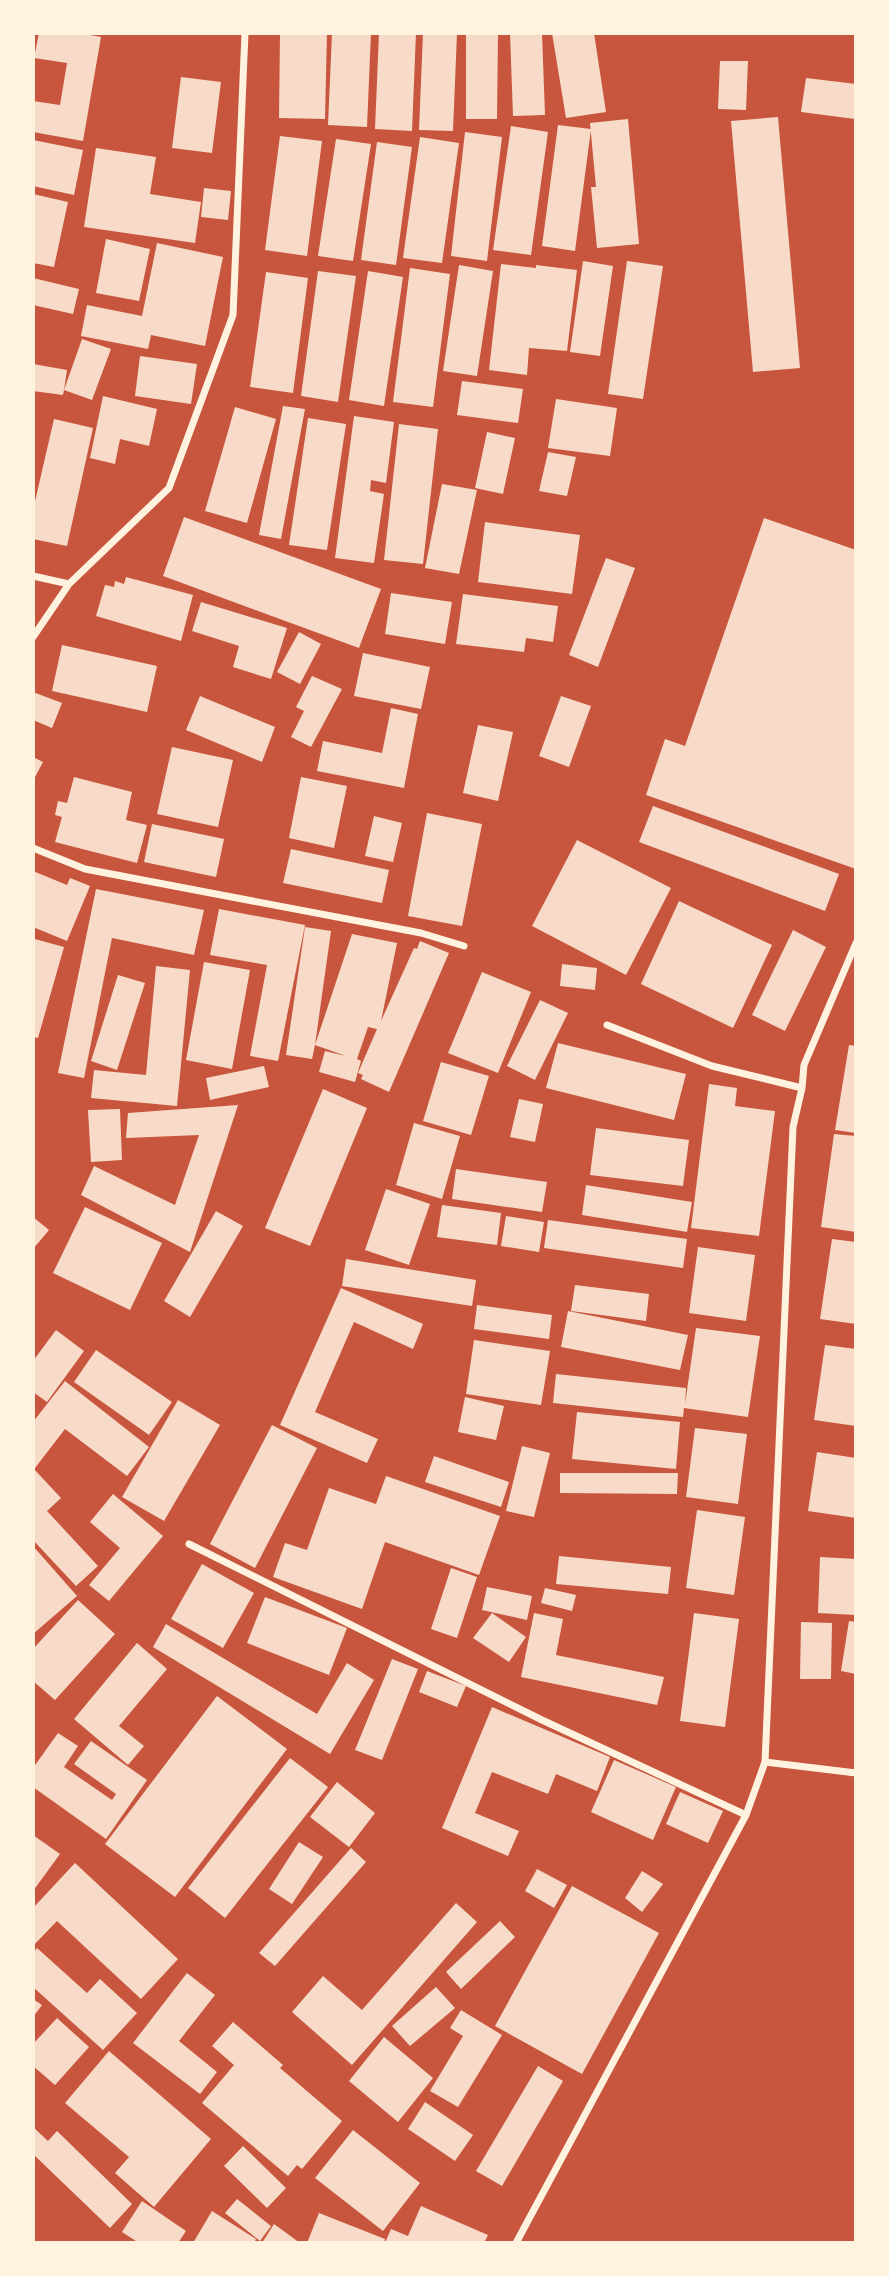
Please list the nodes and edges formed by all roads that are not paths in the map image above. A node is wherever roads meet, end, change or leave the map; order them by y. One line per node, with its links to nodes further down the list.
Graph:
1 (245, 33): 3 (street)
2 (33, 576): 3 (street)
3 (69, 584): 4 (street)
4 (33, 637)
5 (33, 848): 7 (street)
6 (856, 943): 9 (street)
7 (464, 946)
8 (607, 1024): 9 (street)
9 (802, 1088): 11 (street)
10 (190, 1544): 13 (street)
11 (765, 1762): 12 (street); 13 (street)
12 (856, 1773)
13 (746, 1815): 14 (street)
14 (516, 2243)

